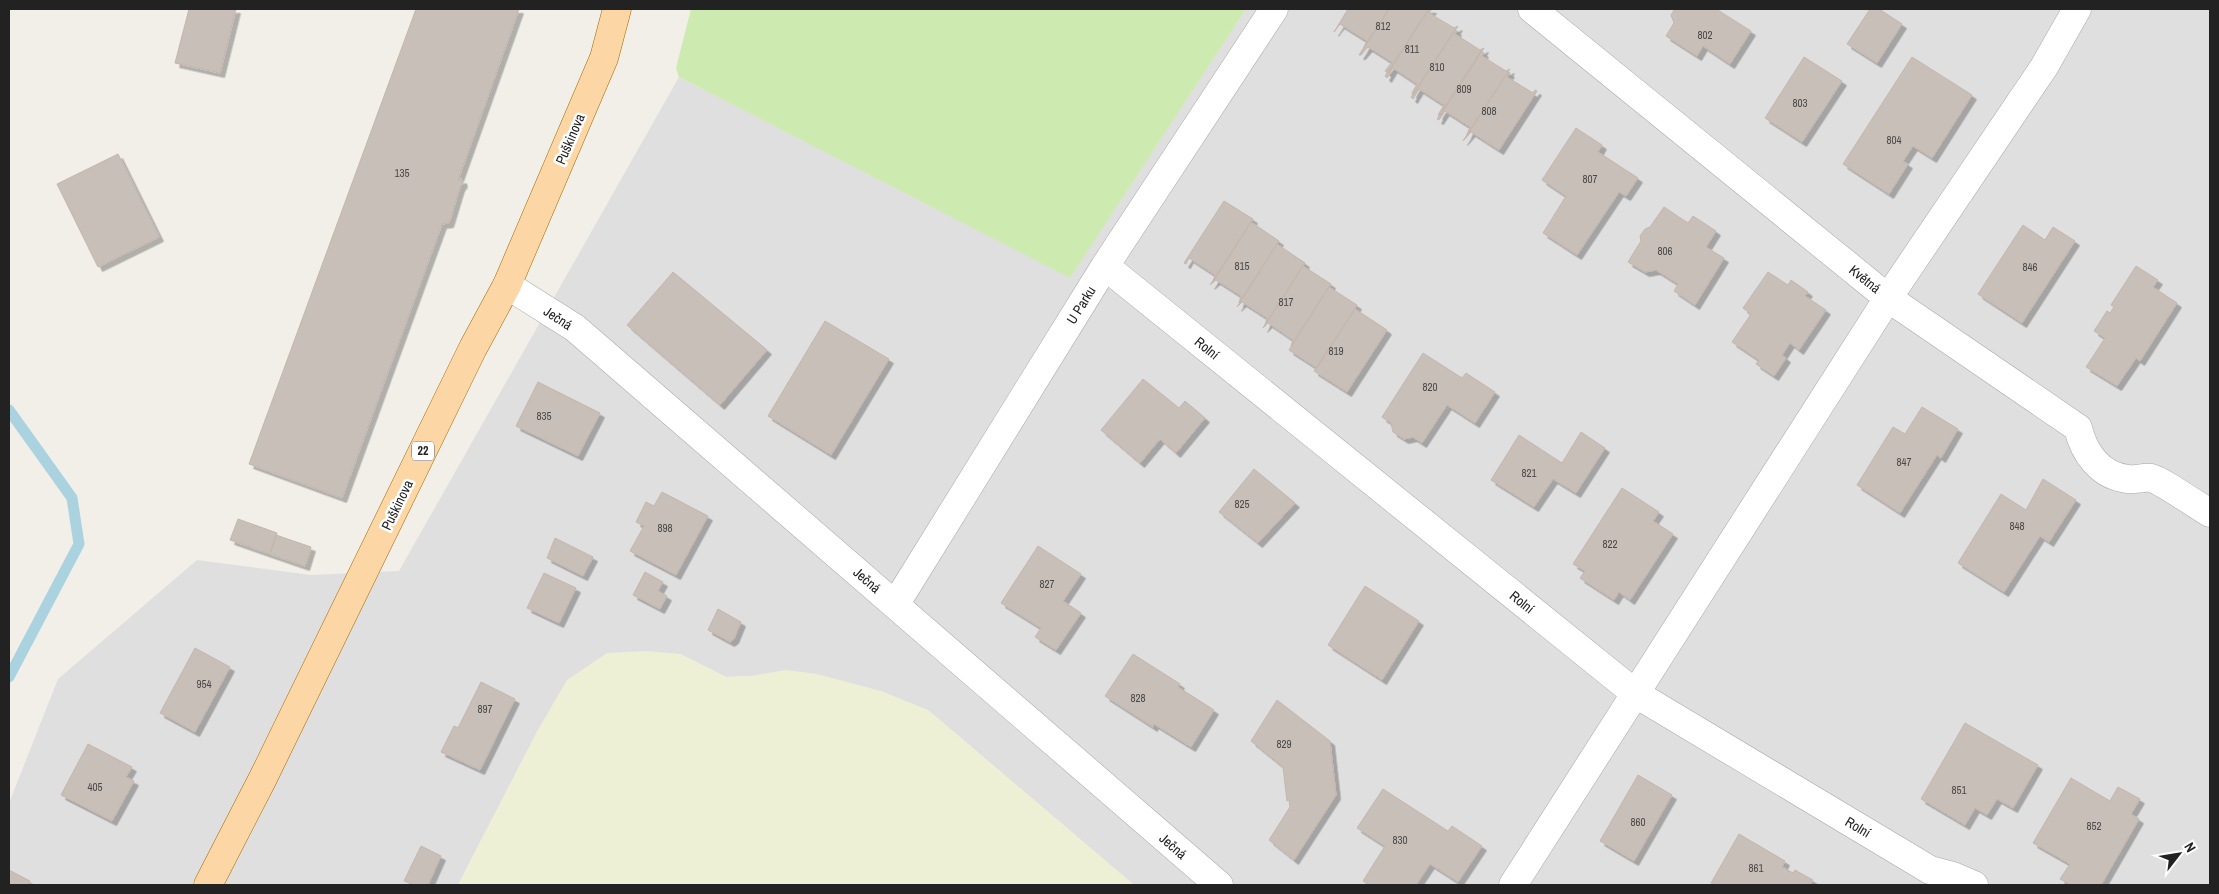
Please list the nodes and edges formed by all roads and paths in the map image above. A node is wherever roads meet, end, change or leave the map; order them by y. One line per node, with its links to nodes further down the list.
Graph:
1 (617, 9): 6 (main road, Puškinova / 22)
2 (1274, 9): 5 (street, U Parku)
3 (1532, 9): 7 (street, Květná)
4 (2077, 9): 7 (street)
5 (1105, 266): 9 (street, U Parku); 10 (street, Rolní)
6 (507, 286): 9 (street, Ječná); 11 (main road, Puškinova / 22)
7 (1888, 298): 8 (street, Květná); 10 (street)
8 (2210, 513)
9 (895, 605): 12 (street, Ječná)
10 (1636, 694): 13 (street); 14 (street, Rolní)
11 (208, 885)
12 (1219, 885)
13 (1513, 885)
14 (1974, 885)

